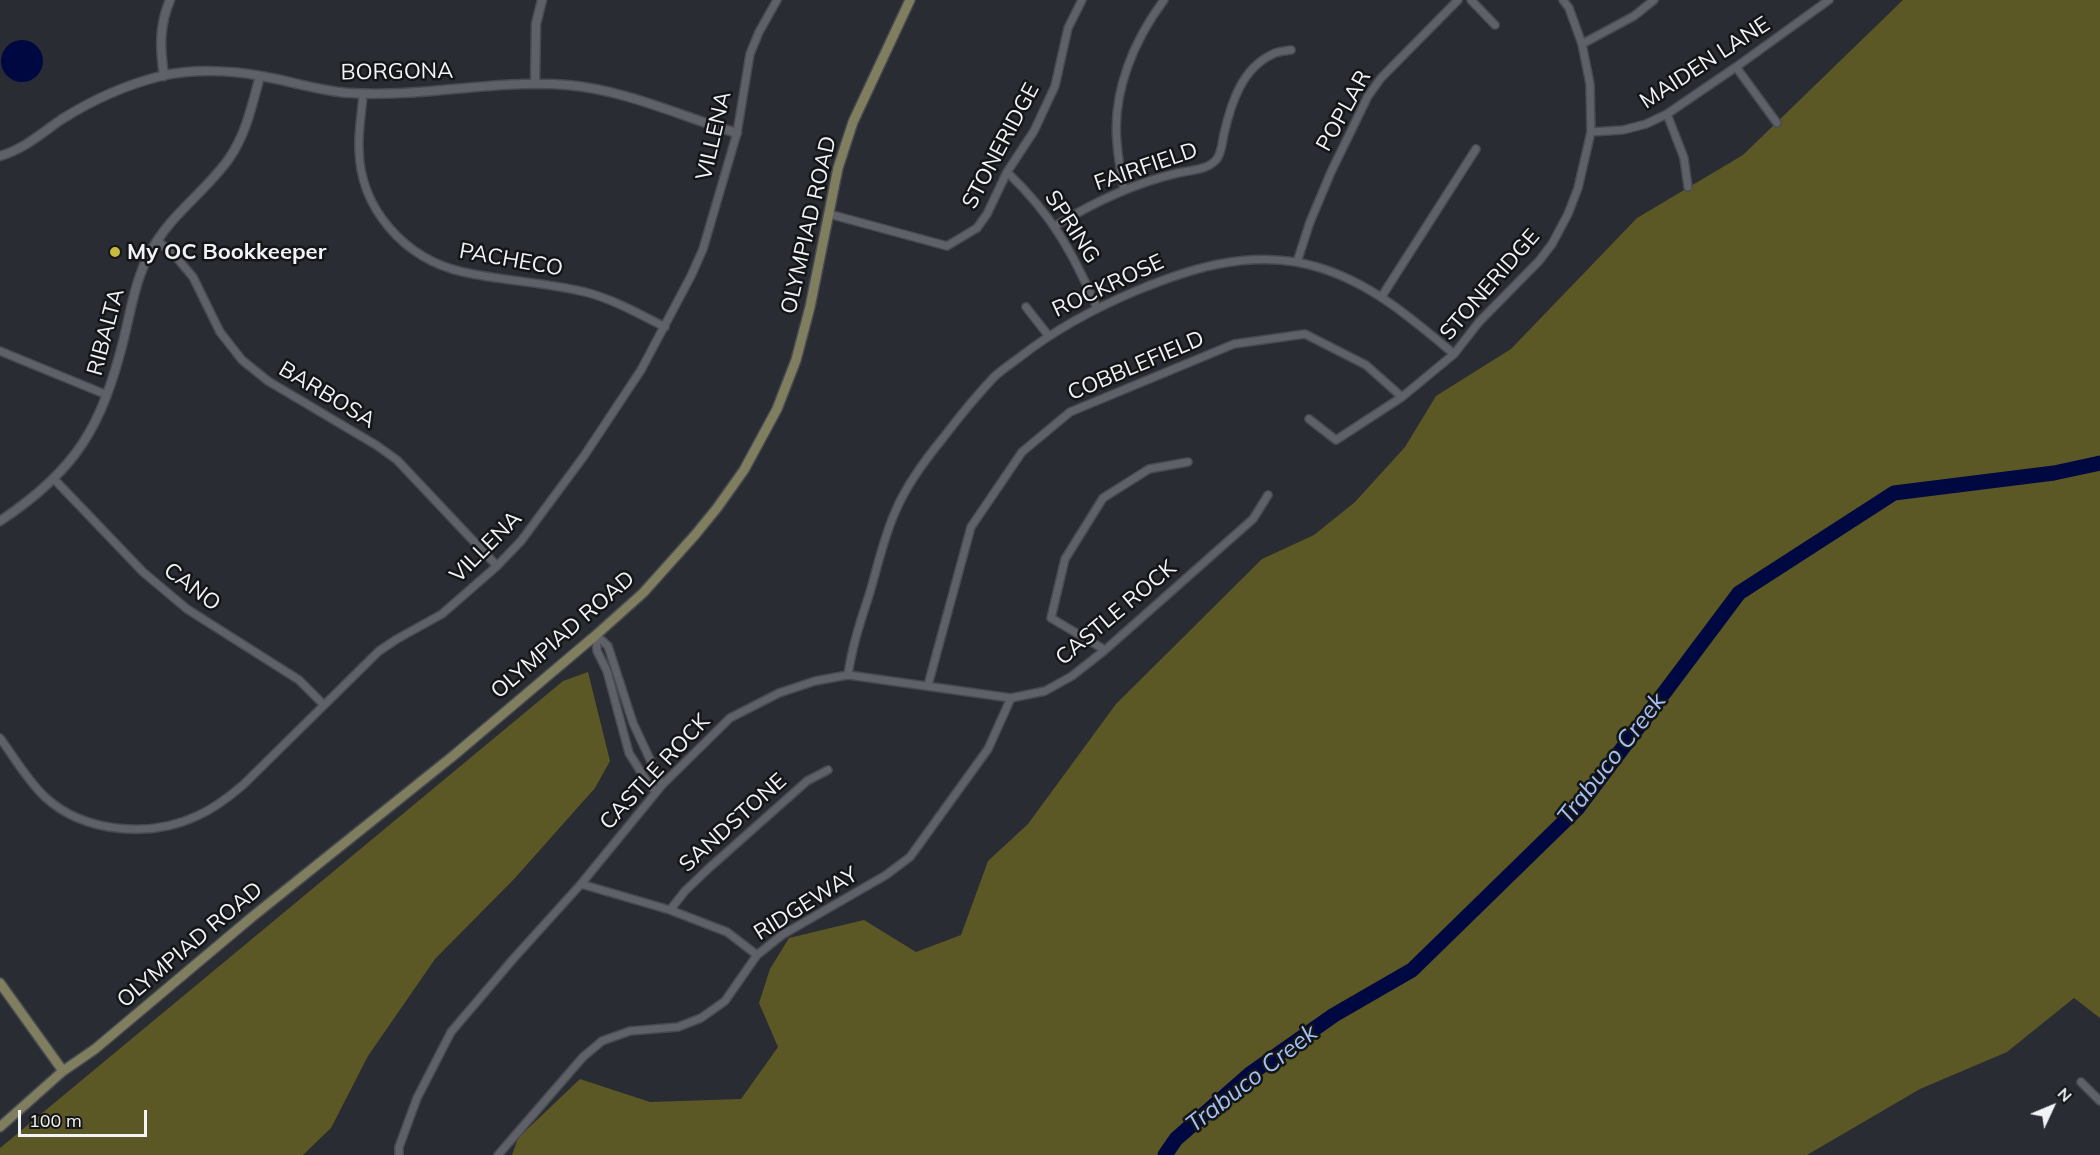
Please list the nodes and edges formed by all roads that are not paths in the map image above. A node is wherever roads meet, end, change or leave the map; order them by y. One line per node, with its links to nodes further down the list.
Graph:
1 (170, 0): 16 (street)
2 (542, 0): 18 (street)
3 (777, 0): 23 (street, VILLENA)
4 (910, 0): 29 (main road, OLYMPIAD ROAD)
5 (1083, 0): 26 (street, STONERIDGE)
6 (1164, 0): 28 (street)
7 (1458, 0): 32 (street, POPLAR)
8 (1471, 0): 12 (street)
9 (1563, 0): 13 (street, STONERIDGE)
10 (1654, 0): 13 (street)
11 (1829, 0): 15 (street, MAIDEN LANE)
12 (1495, 25)
13 (1582, 44): 22 (street, STONERIDGE)
14 (1291, 50): 28 (street, FAIRFIELD)
15 (1736, 67): 20 (street, MAIDEN LANE); 21 (street)
16 (164, 76): 17 (street, BORGONA); 25 (street, BORGONA)
17 (260, 76): 19 (street, BORGONA); 31 (street, RIBALTA)
18 (535, 84): 19 (street, BORGONA); 23 (street, BORGONA)
19 (363, 94): 36 (street, PACHECO)
20 (1666, 114): 22 (street, MAIDEN LANE); 27 (street)
21 (1777, 123)
22 (1591, 132): 39 (street, STONERIDGE)
23 (737, 133): 36 (street, VILLENA)
24 (1476, 149): 33 (street)
25 (0, 156)
26 (1007, 172): 29 (street, STONERIDGE); 30 (street, SPRING)
27 (1688, 187)
28 (1124, 189): 30 (street, FAIRFIELD)
29 (829, 214): 48 (main road, OLYMPIAD ROAD)
30 (1055, 226): 35 (street, SPRING)
31 (157, 240): 40 (street, RIBALTA); 47 (street, BARBOSA)
32 (1297, 262): 33 (street, ROCKROSE); 35 (street, ROCKROSE)
33 (1382, 296): 39 (street, ROCKROSE)
34 (1026, 308): 37 (street)
35 (1097, 308): 37 (street, ROCKROSE)
36 (665, 327): 47 (street, VILLENA)
37 (1048, 335): 52 (street, ROCKROSE)
38 (0, 351): 40 (street)
39 (1454, 354): 41 (street, STONERIDGE)
40 (107, 395): 44 (street, RIBALTA)
41 (1402, 397): 42 (street, STONERIDGE); 53 (street, COBBLEFIELD)
42 (1309, 419)
43 (1188, 462): 49 (street)
44 (54, 479): 46 (street, RIBALTA); 55 (street, CANO)
45 (1268, 495): 49 (street, CASTLE ROCK)
46 (0, 521)
47 (497, 566): 55 (street, VILLENA)
48 (597, 634): 50 (street); 51 (street); 66 (main road, OLYMPIAD ROAD)
49 (1105, 650): 54 (street, CASTLE ROCK)
50 (617, 668): 51 (street); 57 (street)
51 (607, 673): 58 (street)
52 (848, 675): 53 (street, CASTLE ROCK); 60 (street, CASTLE ROCK)
53 (928, 685): 54 (street, CASTLE ROCK)
54 (1011, 698): 64 (street, RIDGEWAY)
55 (324, 705): 56 (street, VILLENA)
56 (0, 738)
57 (650, 759): 58 (street); 60 (street)
58 (638, 767): 61 (street)
59 (828, 771): 63 (street, SANDSTONE)
60 (662, 785): 61 (street, CASTLE ROCK)
61 (656, 792): 62 (street, CASTLE ROCK)
62 (581, 884): 63 (street); 70 (street, CASTLE ROCK)
63 (670, 910): 64 (street)
64 (757, 955): 71 (street, RIDGEWAY)
65 (0, 983): 66 (main road)
66 (63, 1071): 69 (main road, OLYMPIAD ROAD)
67 (2081, 1082): 68 (street)
68 (2100, 1101)
69 (0, 1127)
70 (399, 1155)
71 (498, 1155)

